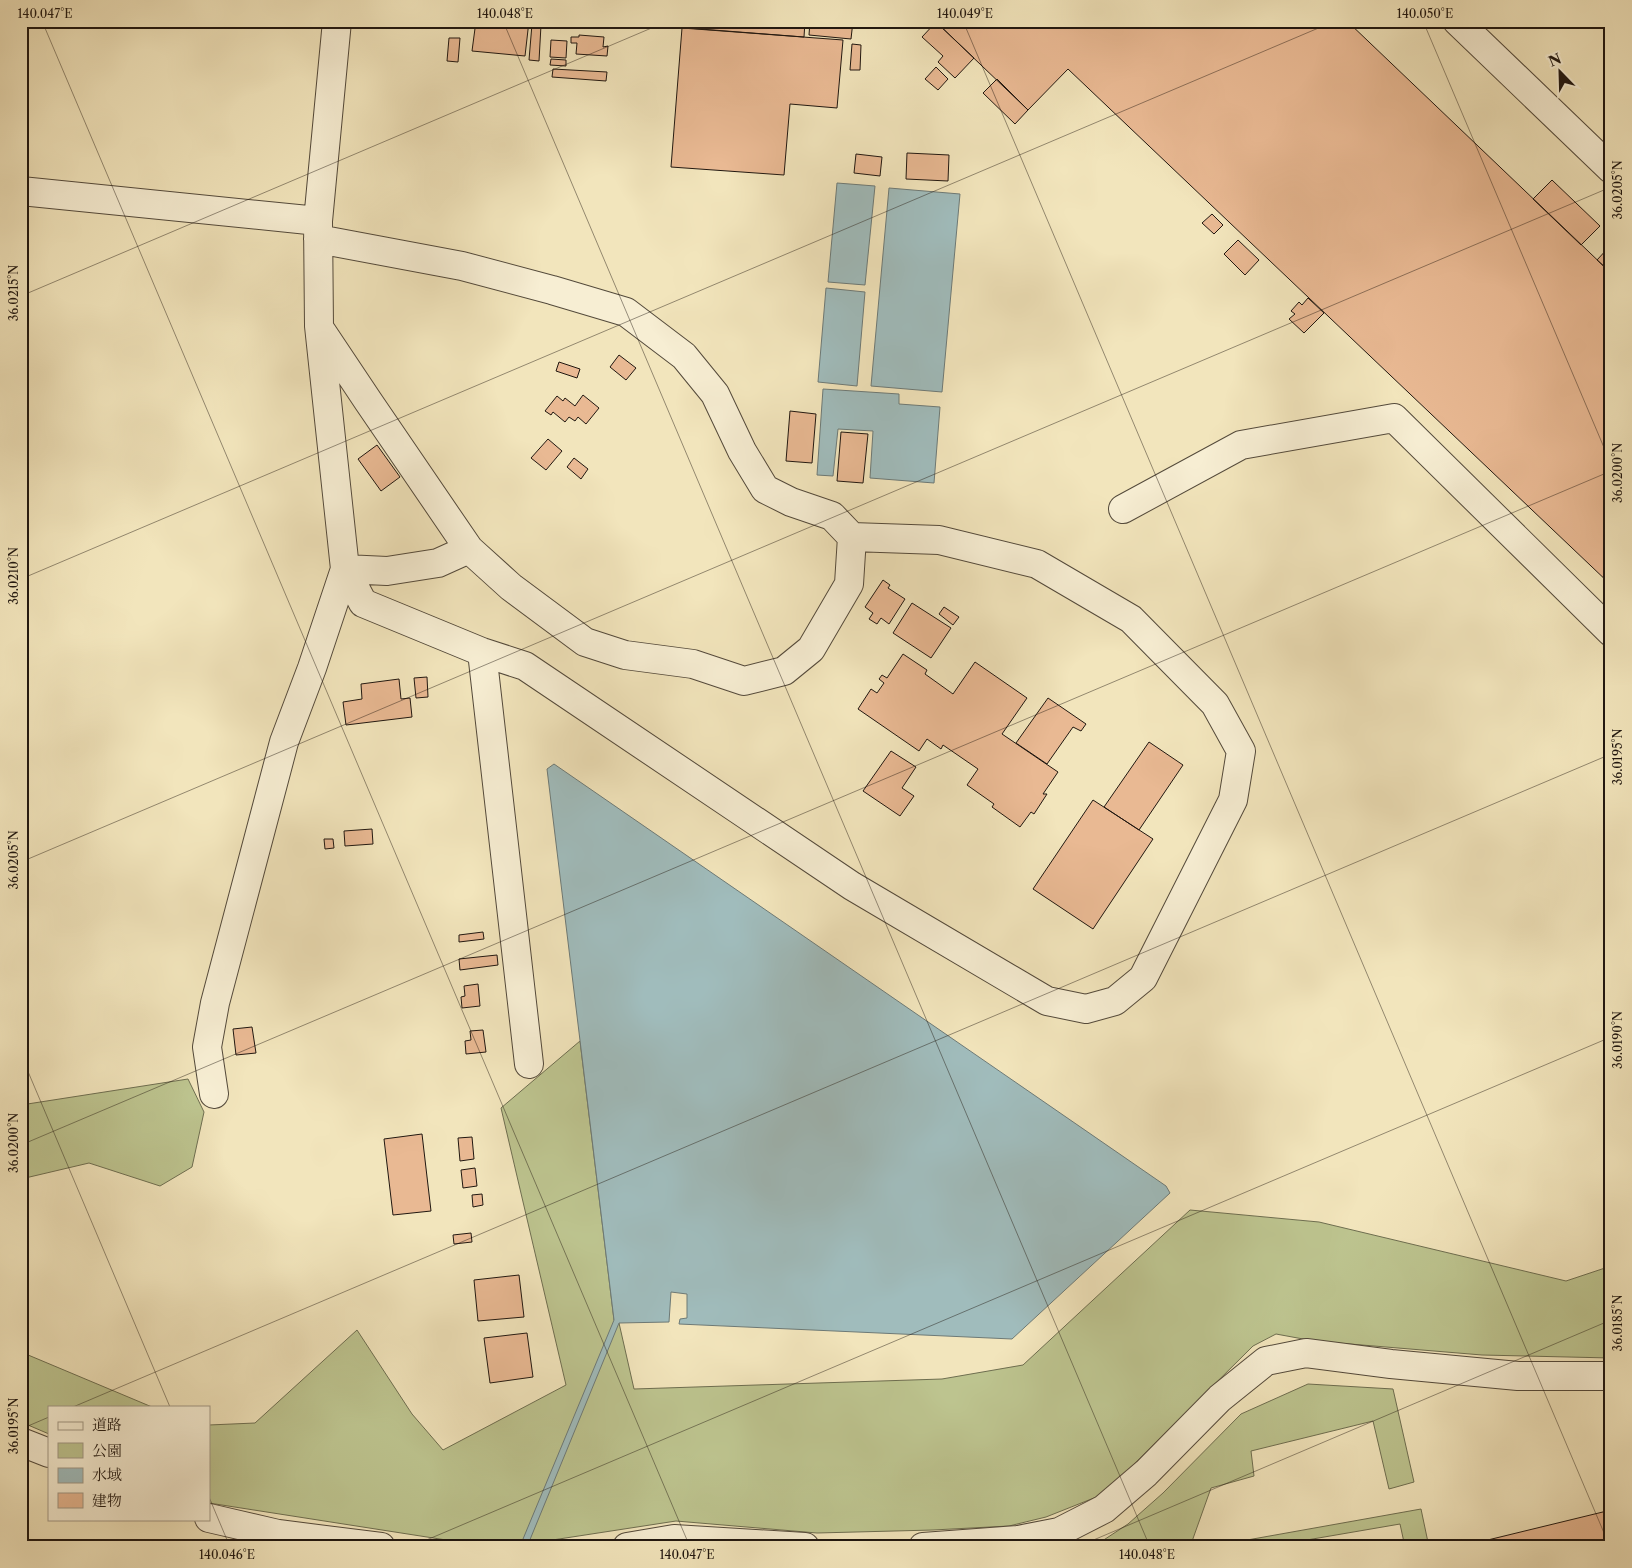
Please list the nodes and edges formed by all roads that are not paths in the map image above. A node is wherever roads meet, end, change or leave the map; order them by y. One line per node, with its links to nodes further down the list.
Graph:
1 (337, 21): 5 (street)
2 (1457, 21): 3 (street)
3 (1611, 169)
4 (21, 190): 5 (street)
5 (318, 230): 6 (street); 8 (street)
6 (319, 326): 9 (street); 10 (street)
7 (1123, 509): 11 (street)
8 (852, 537): 9 (street); 12 (street)
9 (469, 549): 10 (street)
10 (346, 569): 12 (street); 14 (street)
11 (1611, 632)
12 (482, 652): 13 (street)
13 (529, 1064)
14 (214, 1094)
15 (1611, 1376): 22 (street)
16 (21, 1442): 17 (street)
17 (48, 1453)
18 (210, 1518): 19 (street)
19 (381, 1547)
20 (626, 1547): 21 (street)
21 (805, 1547)
22 (923, 1547)

